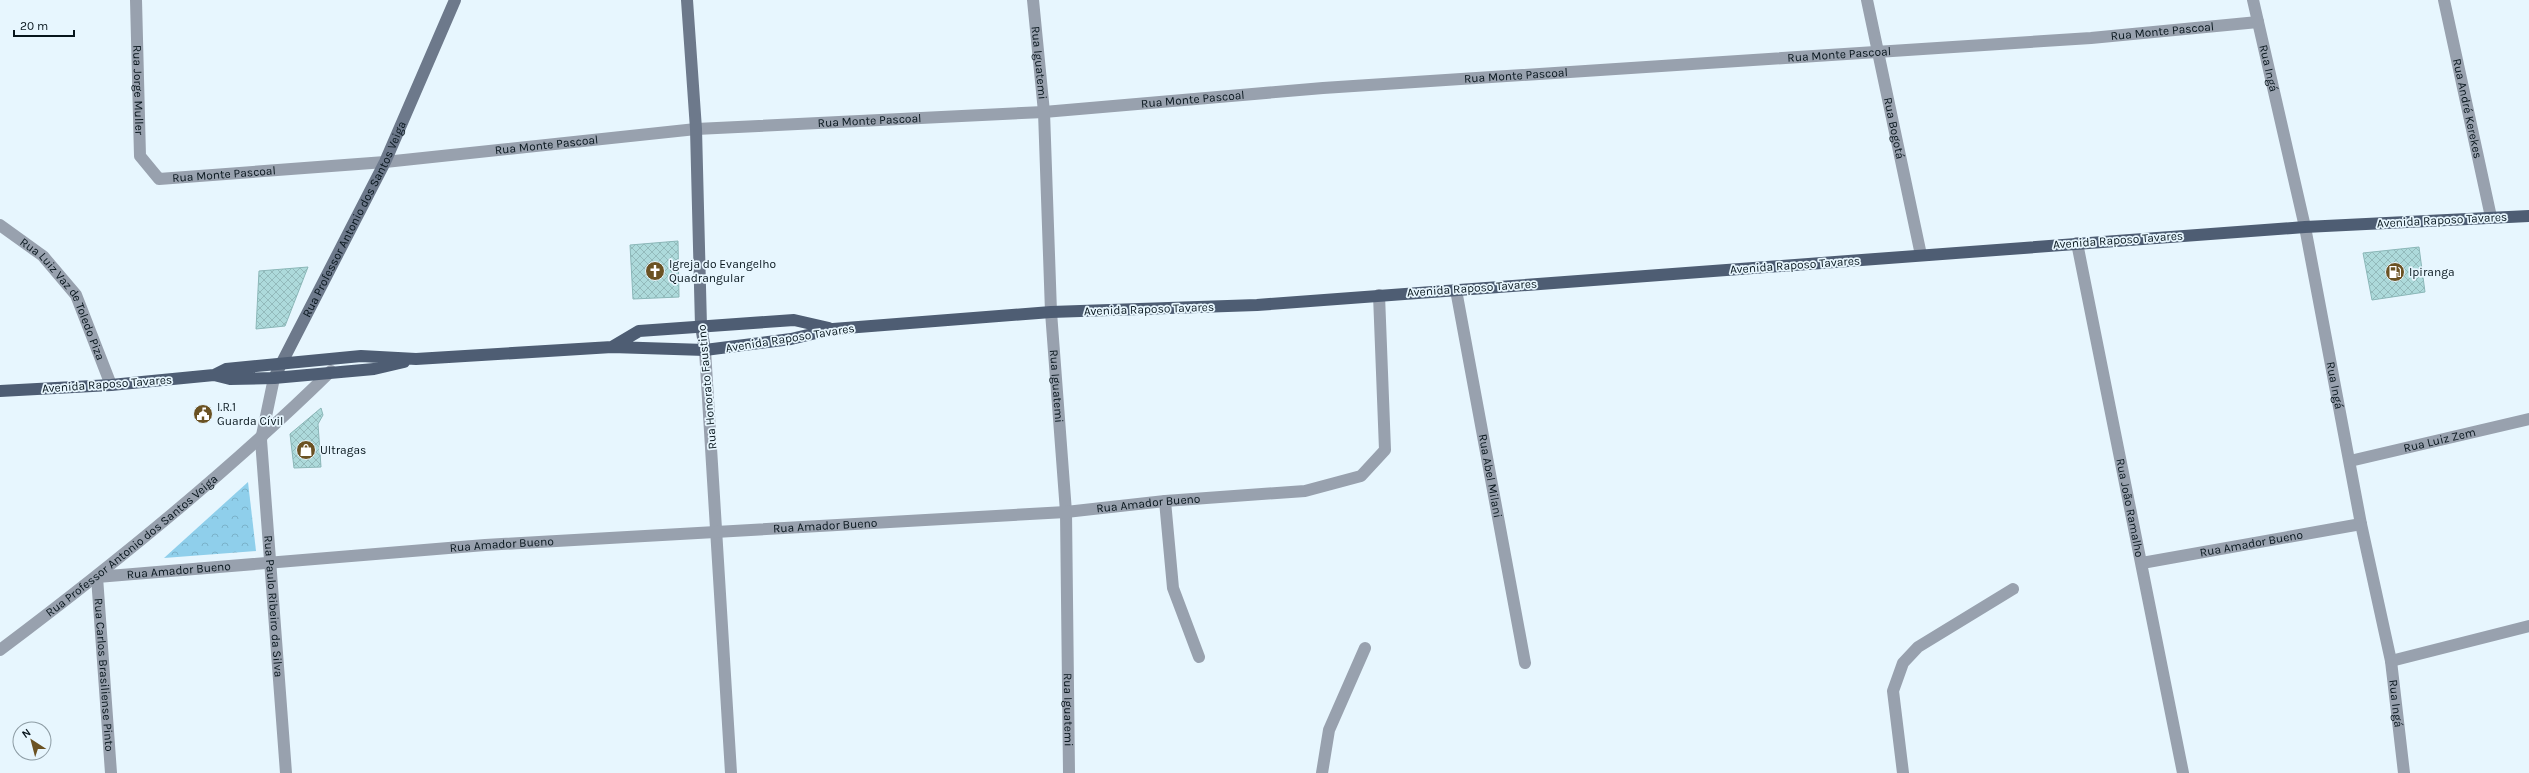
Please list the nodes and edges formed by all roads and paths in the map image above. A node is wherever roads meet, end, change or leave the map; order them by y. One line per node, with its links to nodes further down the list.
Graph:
1 (136, 0): 12 (street, Rua Jorge Muller)
2 (455, 0): 13 (street, Rua Professor Antonio dos Santos Veiga)
3 (687, 0): 11 (street, Rua Honorato Faustino)
4 (1033, 0): 10 (street, Rua Iguatemi)
5 (1867, 0): 9 (street, Rua Bogotá)
6 (2253, 0): 8 (street, Rua Ingá)
7 (2444, 0): 15 (street, Rua André Kerekes)
8 (2258, 22): 9 (street, Rua Monte Pascoal); 17 (street, Rua Ingá)
9 (1877, 53): 10 (street, Rua Monte Pascoal); 19 (street, Rua Bogotá)
10 (1044, 112): 11 (street, Rua Monte Pascoal); 22 (street, Rua Iguatemi)
11 (696, 129): 13 (street, Rua Monte Pascoal); 23 (street, Rua Honorato Faustino)
12 (140, 156): 13 (street, Rua Monte Pascoal)
13 (385, 162): 28 (street, Rua Professor Antonio dos Santos Veiga)
14 (2529, 216): 15 (main road, Avenida Raposo Tavares)
15 (2491, 217): 17 (main road, Avenida Raposo Tavares)
16 (0, 225): 32 (street, Rua Luiz Vaz de Toledo Piza)
17 (2305, 227): 18 (main road, Avenida Raposo Tavares); 36 (street, Rua Ingá)
18 (2077, 243): 19 (main road, Avenida Raposo Tavares); 41 (street, Rua João Ramalho)
19 (1921, 255): 20 (main road, Avenida Raposo Tavares)
20 (1456, 290): 21 (main road, Avenida Raposo Tavares); 50 (street, Rua Abel Milani)
21 (1379, 295): 22 (main road, Avenida Raposo Tavares); 37 (street, Rua Amador Bueno)
22 (1051, 312): 24 (main road, Avenida Raposo Tavares); 38 (street, Rua Iguatemi)
23 (701, 326): 24 (main road); 25 (main road); 26 (street, Rua Honorato Faustino)
24 (833, 329): 26 (main road, Avenida Raposo Tavares)
25 (612, 347): 26 (main road, Avenida Raposo Tavares); 27 (main road, Avenida Raposo Tavares)
26 (705, 350): 40 (street, Rua Honorato Faustino)
27 (416, 359): 28 (main road, Avenida Raposo Tavares); 29 (main road, Avenida Raposo Tavares)
28 (281, 364): 30 (main road, Avenida Raposo Tavares); 31 (street, Rua Professor Antonio dos Santos Veiga)
29 (331, 371): 31 (main road, Avenida Raposo Tavares); 35 (street, Rua Professor Antonio dos Santos Veiga)
30 (214, 375): 31 (main road, Avenida Raposo Tavares); 32 (main road, Avenida Raposo Tavares)
31 (274, 378): 35 (street, Rua Professor Antonio dos Santos Veiga)
32 (111, 385): 33 (main road, Avenida Raposo Tavares)
33 (0, 392)
34 (2529, 419): 36 (street, Rua Luiz Zem)
35 (261, 440): 42 (street, Rua Paulo Ribeiro da Silva); 43 (street, Rua Professor Antonio dos Santos Veiga)
36 (2350, 461): 39 (street, Rua Ingá)
37 (1165, 501): 38 (street, Rua Amador Bueno); 48 (street)
38 (1066, 512): 40 (street, Rua Amador Bueno); 54 (street, Rua Iguatemi)
39 (2361, 524): 41 (street, Rua Amador Bueno); 49 (street, Rua Ingá)
40 (717, 532): 42 (street, Rua Amador Bueno); 53 (street, Rua Honorato Faustino)
41 (2142, 563): 57 (street, Rua João Ramalho)
42 (270, 564): 43 (street, Rua Amador Bueno); 52 (street, Rua Paulo Ribeiro da Silva)
43 (97, 577): 47 (street, Rua Professor Antonio dos Santos Veiga); 51 (street, Rua Carlos Brasiliense Pinto)
44 (2013, 590): 56 (street)
45 (2529, 626): 49 (street)
46 (1365, 648): 55 (street)
47 (0, 650)
48 (1199, 657)
49 (2391, 661): 58 (street, Rua Ingá)
50 (1525, 662)
51 (111, 773)
52 (286, 773)
53 (731, 773)
54 (1069, 773)
55 (1322, 773)
56 (1903, 773)
57 (2183, 773)
58 (2404, 773)

